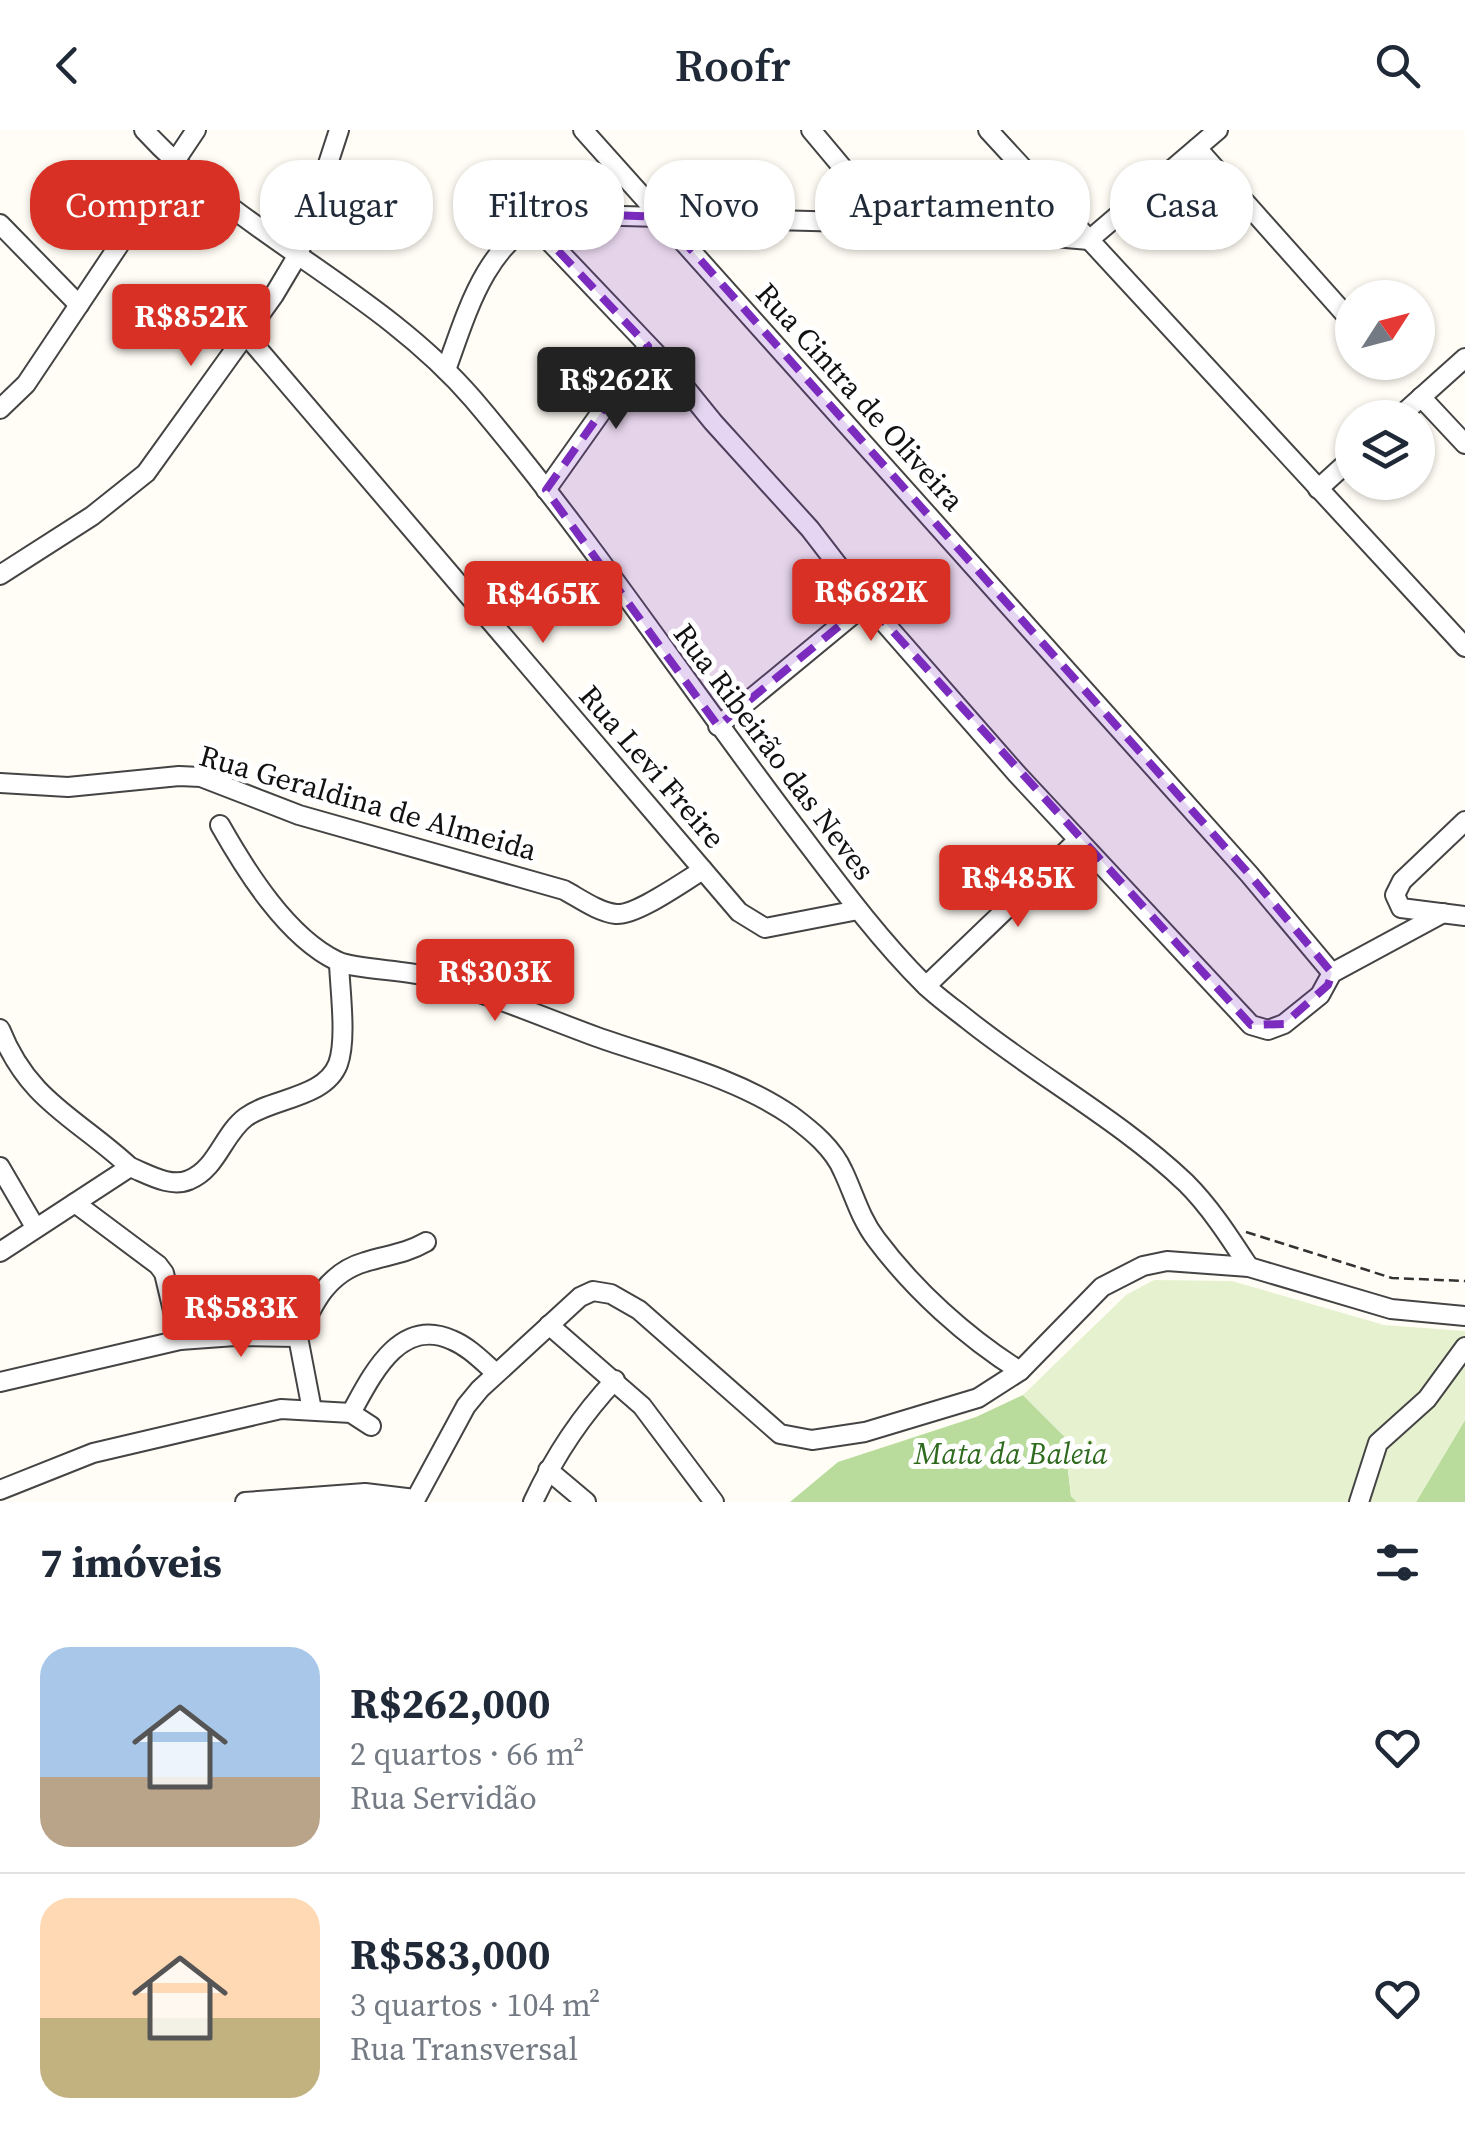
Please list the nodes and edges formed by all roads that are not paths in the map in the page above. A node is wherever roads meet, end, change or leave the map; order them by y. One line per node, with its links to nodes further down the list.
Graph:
1 (144, 130): 9 (street, Rua Ribeirão das Neves)
2 (196, 130): 10 (street)
3 (338, 130): 22 (street)
4 (583, 130): 13 (street, Rua Cintra de Oliveira)
5 (811, 130): 11 (street)
6 (988, 130): 12 (street)
7 (1218, 130): 8 (street)
8 (1198, 148): 16 (street); 23 (street)
9 (171, 160)
10 (176, 160)
11 (836, 160)
12 (1016, 160)
13 (644, 197)
14 (240, 211): 22 (street, Rua Ribeirão das Neves)
15 (0, 224): 24 (street)
16 (1090, 239)
17 (1090, 241): 34 (street)
18 (116, 250): 24 (street)
19 (502, 250): 28 (street)
20 (558, 250): 26 (street)
21 (691, 250): 49 (street, Rua Cintra de Oliveira)
22 (299, 253): 25 (street); 28 (street, Rua Ribeirão das Neves)
23 (1335, 303)
24 (79, 305): 31 (street)
25 (246, 335): 36 (street); 44 (street, Rua Levi Freire)
26 (648, 346): 35 (street); 37 (street)
27 (1465, 358): 29 (street)
28 (446, 370): 35 (street, Rua Ribeirão das Neves)
29 (1421, 397): 30 (street); 32 (street)
30 (1418, 400)
31 (0, 409)
32 (1465, 444)
33 (1335, 473): 34 (street)
34 (1318, 488): 38 (street)
35 (546, 490): 39 (street, Rua Ribeirão das Neves)
36 (0, 576)
37 (867, 603): 39 (street); 43 (street)
38 (1465, 646)
39 (718, 726): 45 (street, Rua Ribeirão das Neves)
40 (0, 783): 44 (street, Rua Geraldina de Almeida)
41 (1465, 821): 46 (street)
42 (220, 825): 48 (street)
43 (1078, 840): 49 (street); 50 (street)
44 (703, 870): 45 (street, Rua Levi Freire)
45 (858, 910): 50 (street, Rua Ribeirão das Neves)
46 (1442, 914): 47 (street); 49 (street)
47 (1465, 916)
48 (340, 963): 53 (street); 64 (street)
49 (1332, 972)
50 (926, 986): 58 (street, Rua Ribeirão das Neves)
51 (0, 1028): 53 (street)
52 (0, 1167): 55 (street)
53 (130, 1168): 54 (street)
54 (75, 1202): 55 (street); 62 (street)
55 (34, 1227): 57 (street)
56 (426, 1242): 61 (street)
57 (0, 1252)
58 (1249, 1267): 59 (street); 64 (street)
59 (1465, 1316)
60 (549, 1325): 64 (street); 65 (street); 66 (street)
61 (298, 1337): 62 (street); 68 (street)
62 (180, 1340): 67 (street)
63 (1465, 1347): 78 (street)
64 (1020, 1371)
65 (496, 1373): 69 (street); 73 (street)
66 (615, 1380): 71 (street); 77 (street)
67 (0, 1382)
68 (312, 1410): 69 (street); 72 (street)
69 (351, 1414): 70 (street)
70 (371, 1426)
71 (548, 1470): 75 (street); 76 (street)
72 (0, 1490)
73 (415, 1501): 74 (street)
74 (245, 1502)
75 (533, 1502)
76 (586, 1502)
77 (714, 1502)
78 (1359, 1502)

